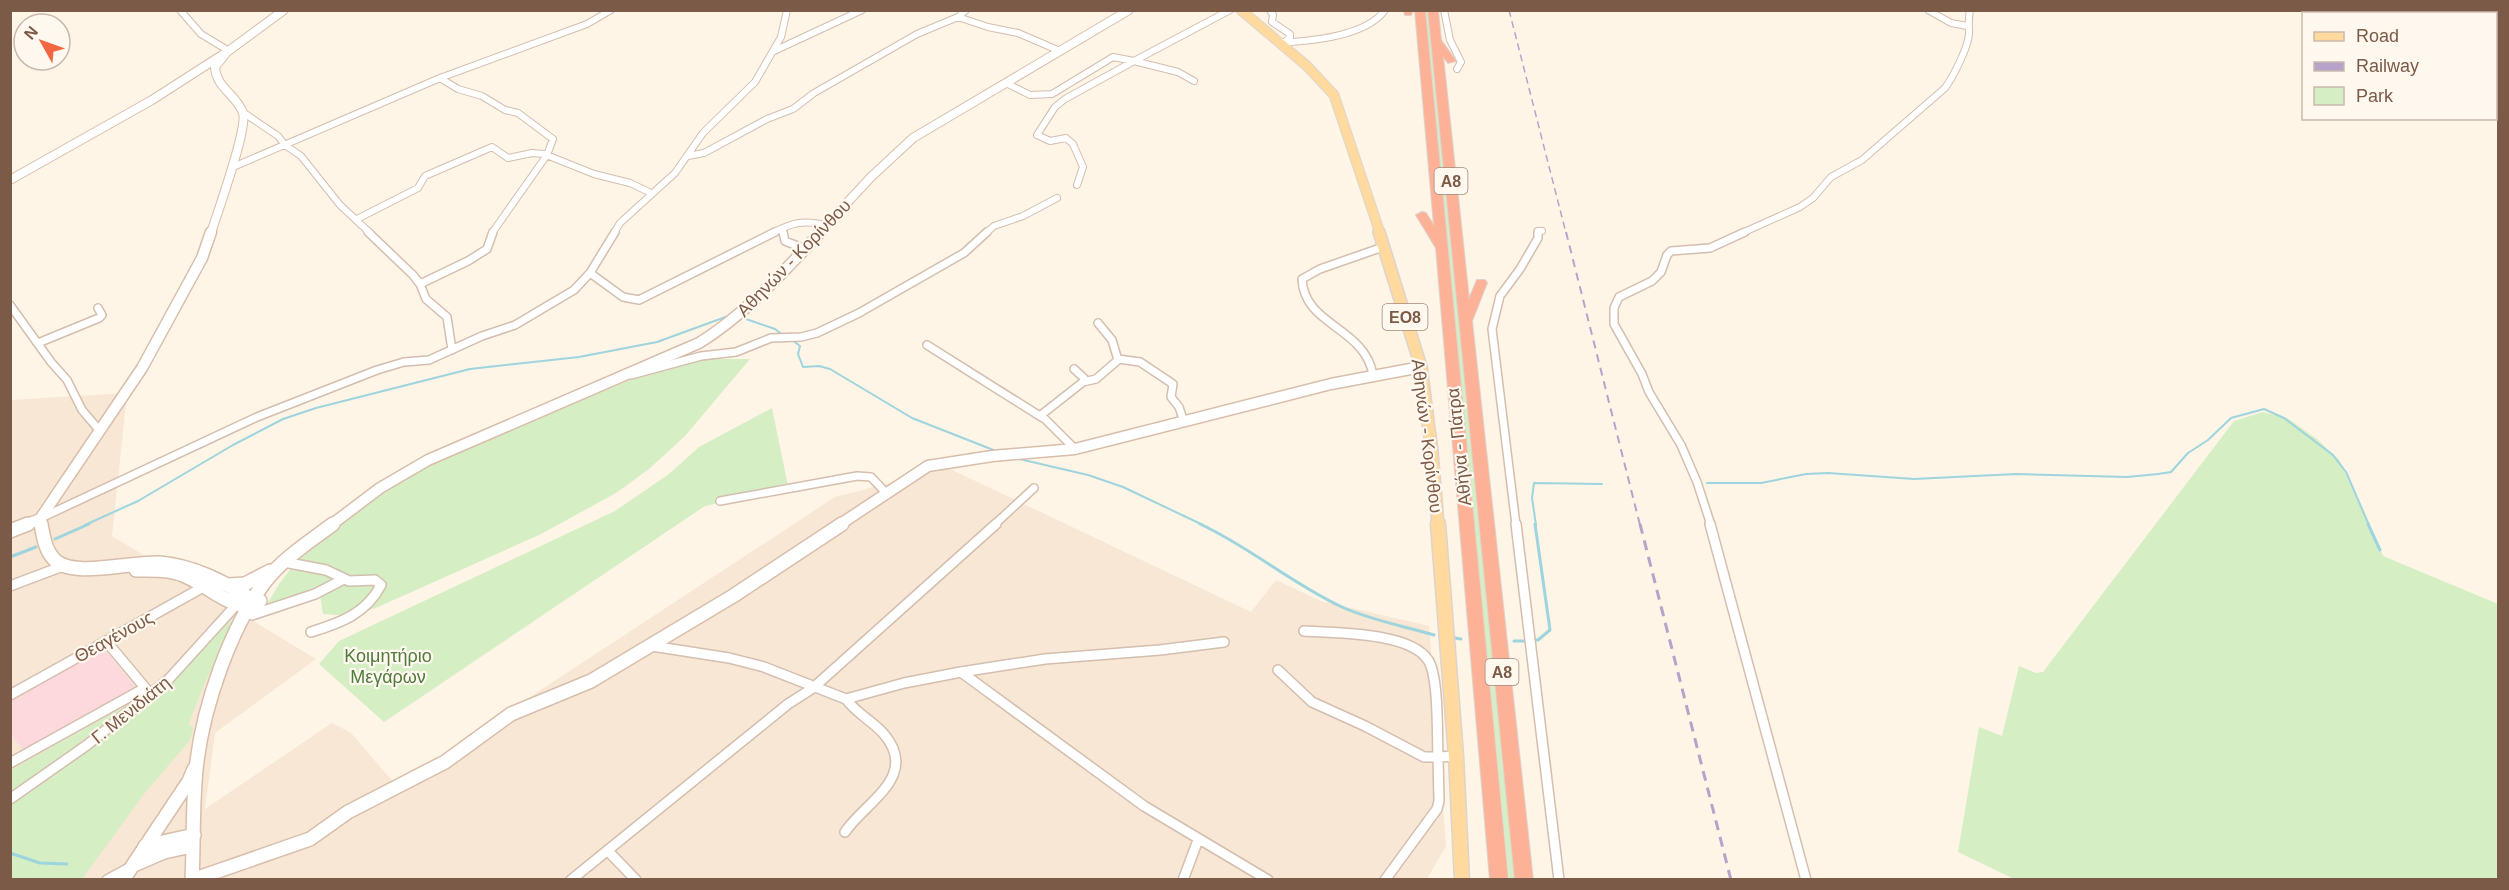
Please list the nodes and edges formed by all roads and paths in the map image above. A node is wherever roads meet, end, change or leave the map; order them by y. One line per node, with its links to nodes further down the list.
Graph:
1 (180, 10): 23 (street)
2 (284, 10): 23 (street)
3 (611, 10): 26 (street)
4 (787, 10): 21 (street)
5 (861, 10): 21 (street)
6 (966, 10): 17 (street)
7 (1129, 10): 22 (street, Αθηνών - Κορίνθου)
8 (1230, 10): 24 (street)
9 (1241, 10): 20 (main road, Αθηνών - Κορίνθου / ΕΟ8)
10 (1270, 10): 20 (street)
11 (1385, 10): 20 (street)
12 (1420, 10): 45 (highway, Αθήνα - Πάτρα / Α8)
13 (1433, 10): 19 (highway, Αθήνα - Πάτρα / Α8)
14 (1444, 10): 25 (street)
15 (1928, 10): 18 (street)
16 (1970, 10): 18 (street)
17 (957, 17): 22 (street); 32 (street)
18 (1967, 26): 112 (street)
19 (1436, 39): 25 (highway); 52 (highway, Αθήνα - Πάτρα / Α8)
20 (1282, 43): 43 (main road, Αθηνών - Κορίνθου / ΕΟ8)
21 (772, 51): 32 (street)
22 (1060, 51): 28 (street, Αθηνών - Κορίνθου)
23 (228, 52): 29 (street); 34 (street)
24 (1134, 61): 27 (street); 28 (street); 35 (street)
25 (1454, 65)
26 (440, 78): 30 (street); 31 (street)
27 (1194, 81)
28 (1006, 82): 40 (street, Αθηνών - Κορίνθου)
29 (244, 113): 30 (street); 33 (street)
30 (285, 145): 33 (street); 39 (street)
31 (547, 155): 36 (street); 39 (street); 48 (street)
32 (688, 156): 36 (street)
33 (232, 167): 64 (street)
34 (10, 180)
35 (1077, 184)
36 (651, 193): 46 (street)
37 (1057, 198): 60 (street)
38 (1422, 215): 45 (highway)
39 (357, 219): 48 (street)
40 (827, 225): 41 (street); 44 (street, Αθηνών - Κορίνθου)
41 (782, 229): 44 (street); 46 (street)
42 (1542, 231): 111 (street)
43 (1383, 248): 57 (main road, Αθηνών - Κορίνθου / ΕΟ8); 59 (street)
44 (805, 249): 60 (street, Αθηνών - Κορίνθου)
45 (1442, 250): 109 (highway, Αθήνα - Πάτρα / Α8)
46 (590, 273): 55 (street)
47 (1481, 283): 52 (highway)
48 (420, 284): 55 (street)
49 (10, 305): 53 (street)
50 (98, 308): 53 (street)
51 (1098, 323): 56 (street)
52 (1466, 323): 110 (highway, Αθήνα - Πάτρα / Α8)
53 (38, 343): 64 (street)
54 (927, 345): 62 (street)
55 (452, 350): 69 (street)
56 (1118, 359): 61 (street); 63 (street)
57 (1421, 367): 59 (street); 89 (main road, Αθηνών - Κορίνθου / ΕΟ8)
58 (1074, 369): 61 (street)
59 (1373, 375): 63 (street)
60 (626, 376): 71 (street, Αθηνών - Κορίνθου)
61 (1083, 382): 62 (street)
62 (1043, 418): 65 (street)
63 (1184, 422): 65 (street)
64 (100, 431): 69 (street)
65 (1075, 449): 67 (street)
66 (1034, 488): 85 (street)
67 (887, 494): 68 (street); 82 (street)
68 (720, 501)
69 (40, 519): 70 (street); 72 (street)
70 (10, 531)
71 (288, 561): 73 (street); 75 (street); 77 (street, Αθηνών - Κορίνθου)
72 (63, 566): 74 (street); 76 (street)
73 (344, 579): 77 (street); 79 (street)
74 (212, 582): 75 (street); 77 (street); 80 (street, Θεαγένους)
75 (229, 585): 77 (street)
76 (10, 586)
77 (251, 606): 86 (street, Γ. Μενιδιάτη); 92 (street, Αθηνών - Κορίνθου)
78 (1304, 631): 90 (street)
79 (310, 632)
80 (106, 640): 86 (street); 87 (street, Θεαγένους)
81 (1224, 642): 84 (street)
82 (649, 645): 85 (street); 102 (street)
83 (1278, 670): 90 (street)
84 (961, 672): 88 (street); 95 (street)
85 (813, 688): 88 (street); 98 (street)
86 (148, 692): 91 (street); 93 (street, Γ. Μενιδιάτη)
87 (10, 695)
88 (846, 699): 94 (street)
89 (1456, 756): 90 (street); 108 (main road, Αθηνών - Κορίνθου / ΕΟ8)
90 (1438, 757): 107 (street)
91 (10, 763)
92 (197, 763): 96 (street, Αθηνών - Κορίνθου); 97 (street)
93 (10, 800)
94 (845, 832)
95 (1198, 840): 105 (street); 106 (street)
96 (193, 841): 97 (street); 99 (street); 102 (street, Αθηνών - Κορίνθου)
97 (145, 846): 99 (street)
98 (608, 851): 103 (street); 104 (street)
99 (131, 867): 100 (street); 101 (street)
100 (107, 879)
101 (123, 879)
102 (192, 879)
103 (571, 879)
104 (636, 879)
105 (1182, 879)
106 (1268, 879)
107 (1385, 879)
108 (1462, 879)
109 (1499, 879)
110 (1524, 879)
111 (1559, 879)
112 (1806, 879)

